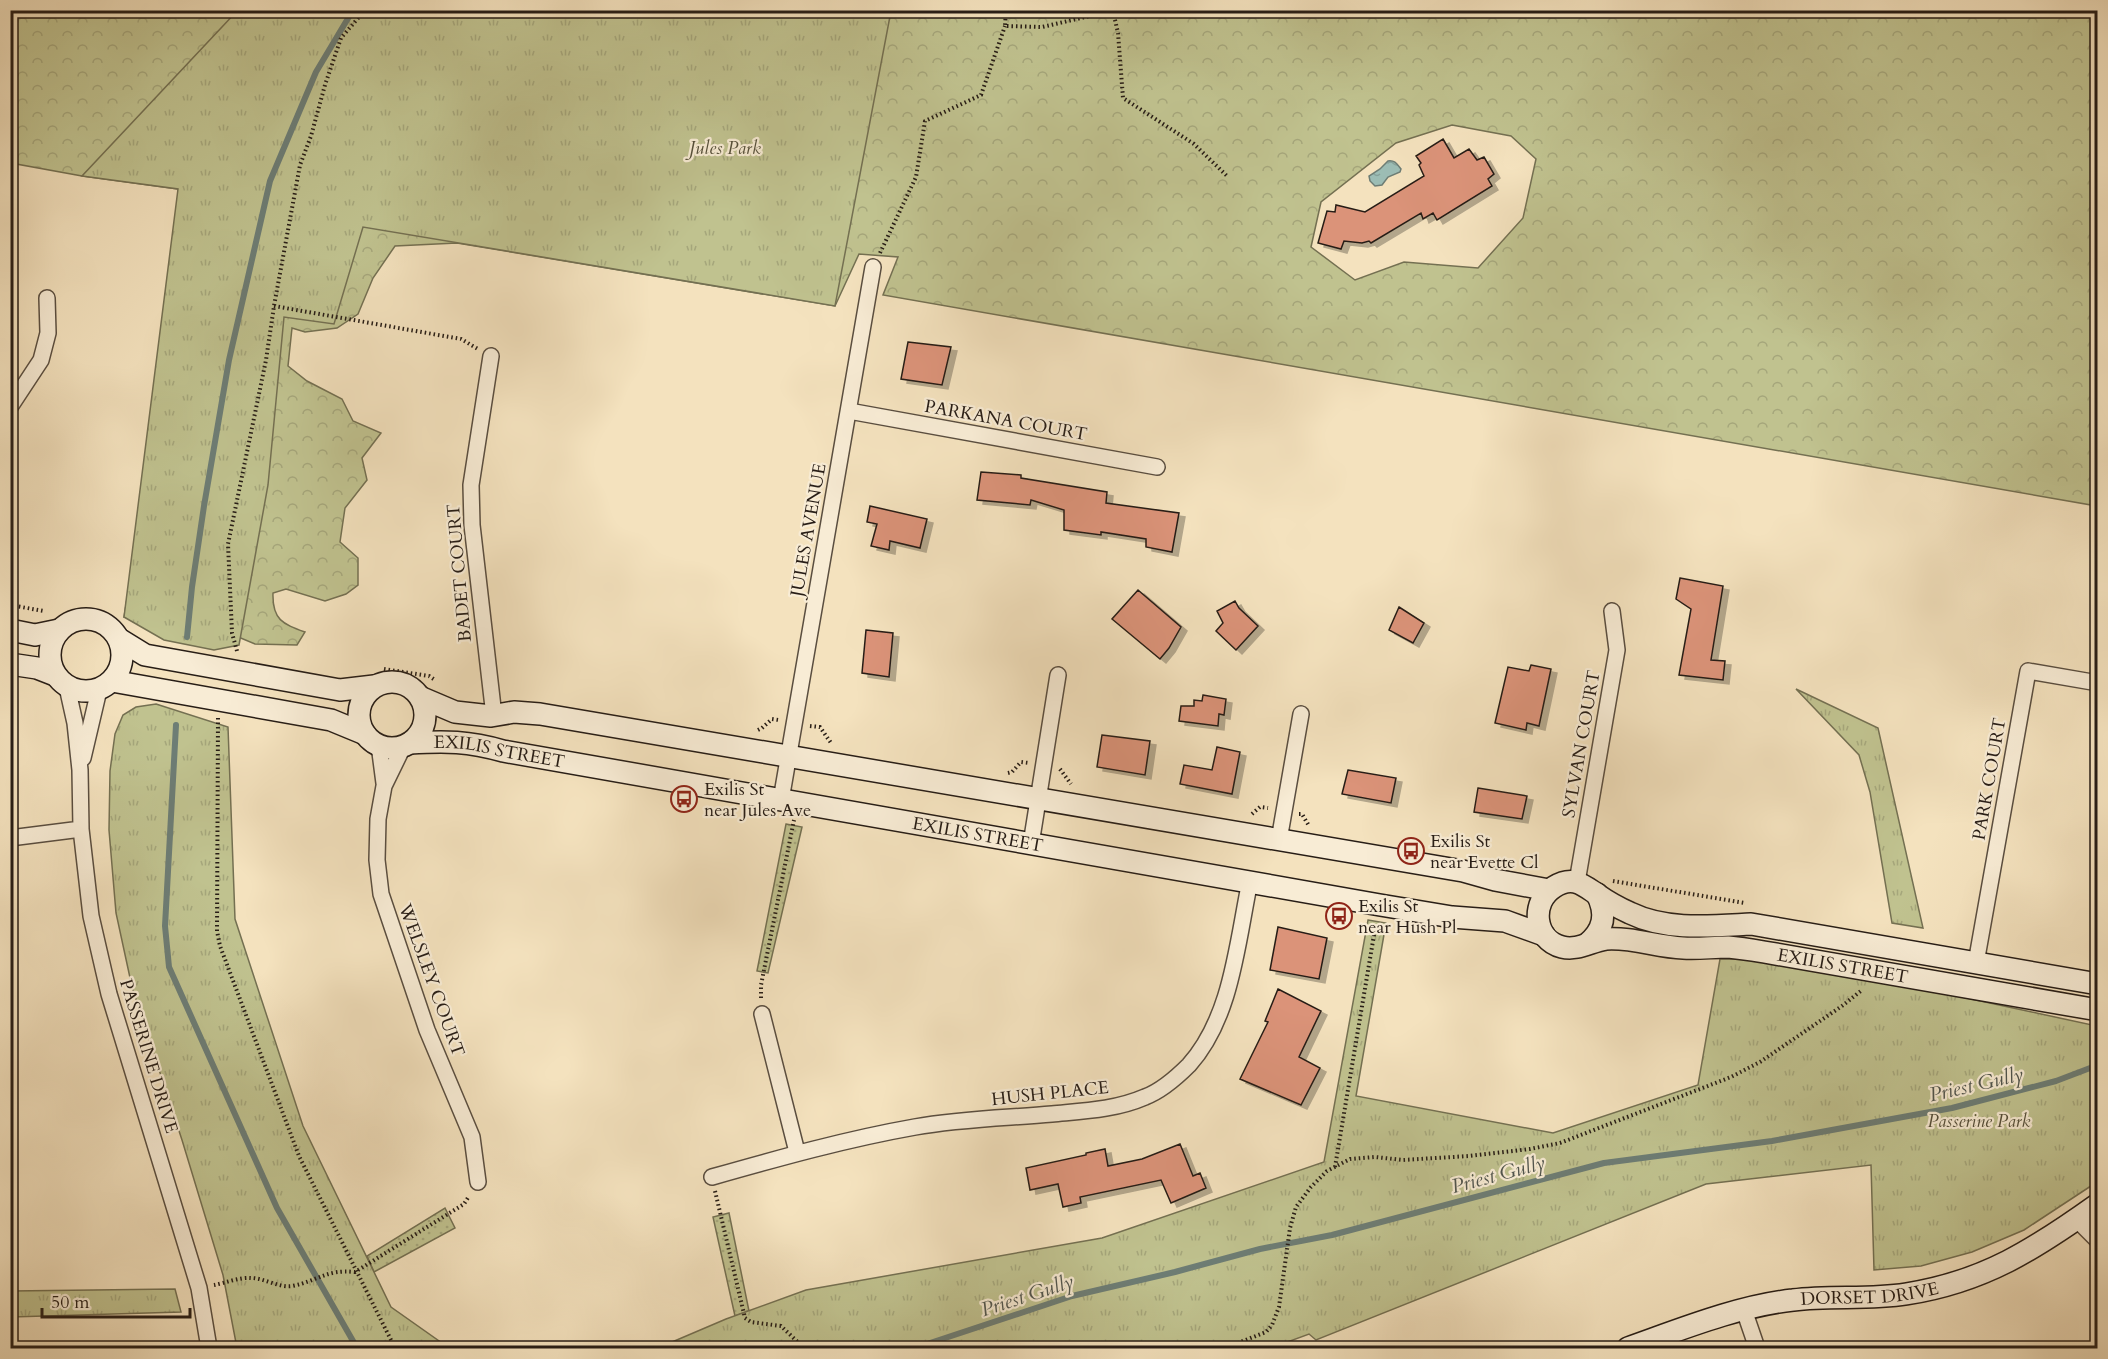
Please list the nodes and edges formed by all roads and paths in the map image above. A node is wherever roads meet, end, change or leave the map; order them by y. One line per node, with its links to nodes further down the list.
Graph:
1 (365, 10): 8 (path)
2 (1006, 10): 4 (path)
3 (1114, 11): 4 (path); 5 (path)
4 (1005, 26): 6 (path)
5 (1227, 176)
6 (873, 267): 11 (street, JULES AVENUE)
7 (47, 298): 10 (street)
8 (274, 306): 9 (path); 18 (path)
9 (491, 356): 27 (street, BADET COURT)
10 (10, 406)
11 (849, 411): 12 (street, PARKANA COURT); 30 (street, JULES AVENUE)
12 (1157, 467)
13 (1612, 612): 40 (street, SYLVAN COURT)
14 (10, 630): 15 (street, EXILIS STREET)
15 (59, 630): 16 (street, EXILIS STREET); 20 (street)
16 (119, 639): 18 (street, EXILIS STREET); 22 (street)
17 (10, 663): 20 (street, EXILIS STREET)
18 (235, 670): 23 (street, EXILIS STREET)
19 (1058, 675): 33 (street)
20 (61, 681): 22 (street, EXILIS STREET); 31 (street, PASSERINE DRIVE)
21 (2097, 683): 46 (street, PARK COURT)
22 (106, 686): 25 (street, EXILIS STREET); 31 (street, PASSERINE DRIVE)
23 (374, 686): 24 (street, EXILIS STREET); 28 (street)
24 (422, 699): 27 (street, EXILIS STREET); 29 (street, EXILIS STREET)
25 (231, 703): 28 (street, EXILIS STREET); 58 (path)
26 (1301, 714): 37 (street)
27 (494, 716): 30 (street, EXILIS STREET)
28 (372, 740): 29 (street, EXILIS STREET); 32 (street, WELSLEY COURT)
29 (406, 745): 32 (street, WELSLEY COURT); 34 (street, EXILIS STREET)
30 (789, 756): 33 (street, EXILIS STREET); 34 (street, JULES AVENUE)
31 (80, 770): 35 (street, PASSERINE DRIVE)
32 (384, 786): 54 (street, WELSLEY COURT)
33 (1038, 799): 37 (street, EXILIS STREET); 38 (street)
34 (790, 802): 38 (street, EXILIS STREET); 50 (path)
35 (81, 829): 36 (street); 59 (street, PASSERINE DRIVE)
36 (10, 838)
37 (1279, 840): 41 (street, EXILIS STREET)
38 (1030, 844): 39 (street, EXILIS STREET)
39 (1250, 881): 43 (street, EXILIS STREET); 51 (street, HUSH PLACE)
40 (1577, 882): 41 (street, EXILIS STREET); 42 (street, EXILIS STREET)
41 (1550, 890): 44 (street)
42 (1597, 894): 45 (street); 46 (street, EXILIS STREET)
43 (1380, 905): 44 (street, EXILIS STREET); 52 (path)
44 (1544, 935): 45 (street, EXILIS STREET)
45 (1587, 944): 47 (street, EXILIS STREET)
46 (1976, 963): 48 (street, EXILIS STREET)
47 (1877, 971): 49 (street, EXILIS STREET); 52 (path)
48 (2097, 984)
49 (2097, 1010)
50 (762, 1014): 51 (street)
51 (797, 1152): 53 (street, HUSH PLACE)
52 (1335, 1167): 64 (path)
53 (712, 1178): 63 (path)
54 (478, 1182): 58 (path)
55 (2097, 1204): 56 (street, DORSET DRIVE)
56 (2076, 1220): 57 (street); 60 (street, DORSET DRIVE)
57 (2097, 1241)
58 (355, 1272): 59 (path); 62 (path)
59 (199, 1288): 61 (street, PASSERINE DRIVE)
60 (1744, 1310): 65 (street, DORSET DRIVE); 66 (street)
61 (209, 1348)
62 (395, 1348)
63 (804, 1348)
64 (1225, 1348)
65 (1628, 1348)
66 (1756, 1348)

